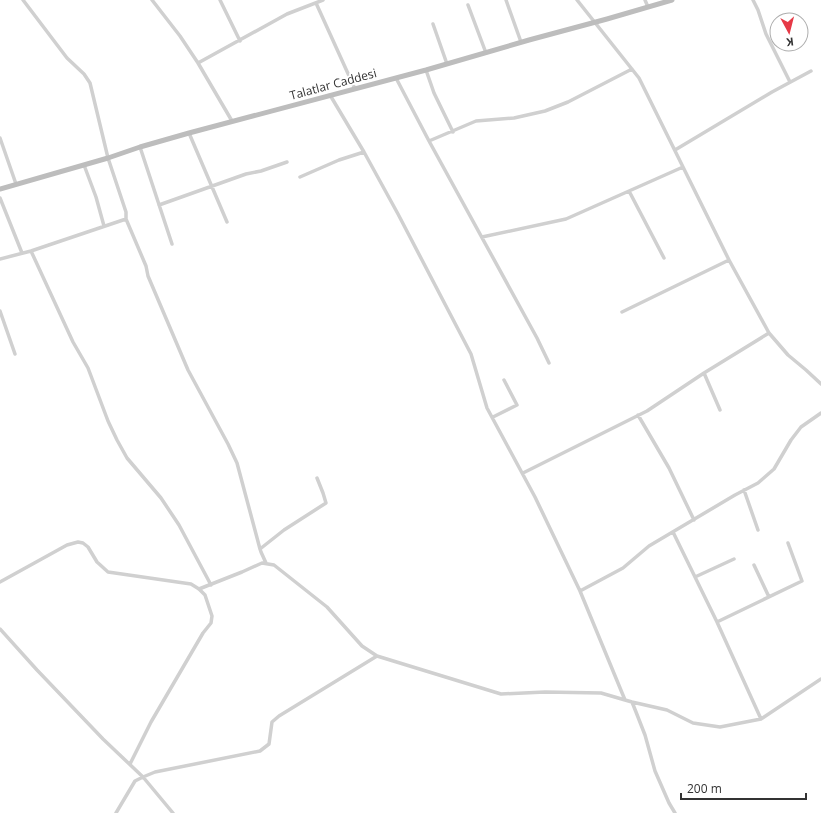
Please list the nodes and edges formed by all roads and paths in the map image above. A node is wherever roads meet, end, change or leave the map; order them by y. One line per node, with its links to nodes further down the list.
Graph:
1 (23, 0): 35 (street)
2 (152, 0): 18 (street)
3 (220, 0): 15 (street)
4 (323, 0): 10 (street)
5 (506, 0): 16 (street)
6 (577, 0): 13 (street)
7 (645, 0): 12 (street)
8 (672, 0): 12 (street, Talatlar Caddesi)
9 (753, 0): 24 (street)
10 (316, 3): 15 (street); 25 (street)
11 (468, 4): 17 (street)
12 (648, 7): 13 (street, Talatlar Caddesi)
13 (594, 22): 16 (street, Talatlar Caddesi); 20 (street)
14 (433, 24): 19 (street)
15 (240, 40): 18 (street)
16 (521, 42): 17 (street, Talatlar Caddesi)
17 (486, 53): 19 (street, Talatlar Caddesi)
18 (198, 63): 27 (street)
19 (447, 64): 21 (street, Talatlar Caddesi)
20 (632, 69): 28 (street); 33 (street)
21 (426, 70): 23 (street, Talatlar Caddesi); 28 (street)
22 (811, 71): 24 (street)
23 (396, 78): 25 (street, Talatlar Caddesi); 31 (street)
24 (790, 82): 33 (street)
25 (355, 89): 26 (street, Talatlar Caddesi)
26 (330, 95): 27 (street, Talatlar Caddesi); 34 (street)
27 (232, 121): 29 (street, Talatlar Caddesi)
28 (453, 132): 31 (street)
29 (189, 133): 32 (street, Talatlar Caddesi); 41 (street)
30 (0, 138): 40 (street)
31 (429, 141): 49 (street)
32 (140, 147): 35 (street, Talatlar Caddesi); 45 (street)
33 (675, 150): 38 (street)
34 (364, 152): 39 (street); 67 (street)
35 (108, 158): 37 (street, Talatlar Caddesi); 46 (street)
36 (287, 162): 41 (street)
37 (84, 165): 40 (street, Talatlar Caddesi); 48 (street)
38 (682, 167): 43 (street); 55 (street)
39 (300, 176)
40 (16, 184): 42 (street, Talatlar Caddesi)
41 (211, 186): 45 (street); 47 (street)
42 (0, 189)
43 (629, 191): 49 (street); 53 (street)
44 (0, 198): 52 (street)
45 (160, 205): 50 (street)
46 (126, 219): 48 (street); 75 (street)
47 (227, 222)
48 (104, 226): 51 (street)
49 (482, 237): 60 (street)
50 (172, 244)
51 (31, 251): 52 (street); 81 (street)
52 (22, 253): 54 (street)
53 (664, 258)
54 (0, 259)
55 (729, 260): 57 (street); 58 (street)
56 (0, 312): 59 (street)
57 (622, 312)
58 (769, 333): 61 (street); 63 (street)
59 (15, 354)
60 (549, 363)
61 (704, 373): 64 (street); 66 (street)
62 (504, 380): 67 (street)
63 (821, 384)
64 (720, 410)
65 (821, 413): 70 (street)
66 (638, 415): 68 (street); 71 (street)
67 (493, 417): 68 (street)
68 (523, 473): 83 (street)
69 (317, 478): 75 (street)
70 (744, 490): 71 (street); 72 (street)
71 (694, 520): 73 (street)
72 (758, 530)
73 (672, 532): 79 (street); 83 (street)
74 (788, 543): 84 (street)
75 (260, 549): 77 (street)
76 (734, 559): 79 (street)
77 (266, 563): 81 (street); 87 (street)
78 (754, 565): 84 (street)
79 (694, 577): 85 (street)
80 (0, 582): 82 (street)
81 (211, 585): 82 (street)
82 (199, 589): 92 (street)
83 (580, 591): 89 (street)
84 (769, 597): 85 (street)
85 (717, 622): 91 (street)
86 (0, 629): 92 (street)
87 (377, 656): 89 (street); 93 (street)
88 (821, 679): 91 (street)
89 (625, 700): 90 (street)
90 (632, 702): 91 (street); 96 (street)
91 (761, 719)
92 (130, 764): 93 (street)
93 (143, 777): 94 (street); 95 (street)
94 (116, 813)
95 (173, 813)
96 (675, 813)

